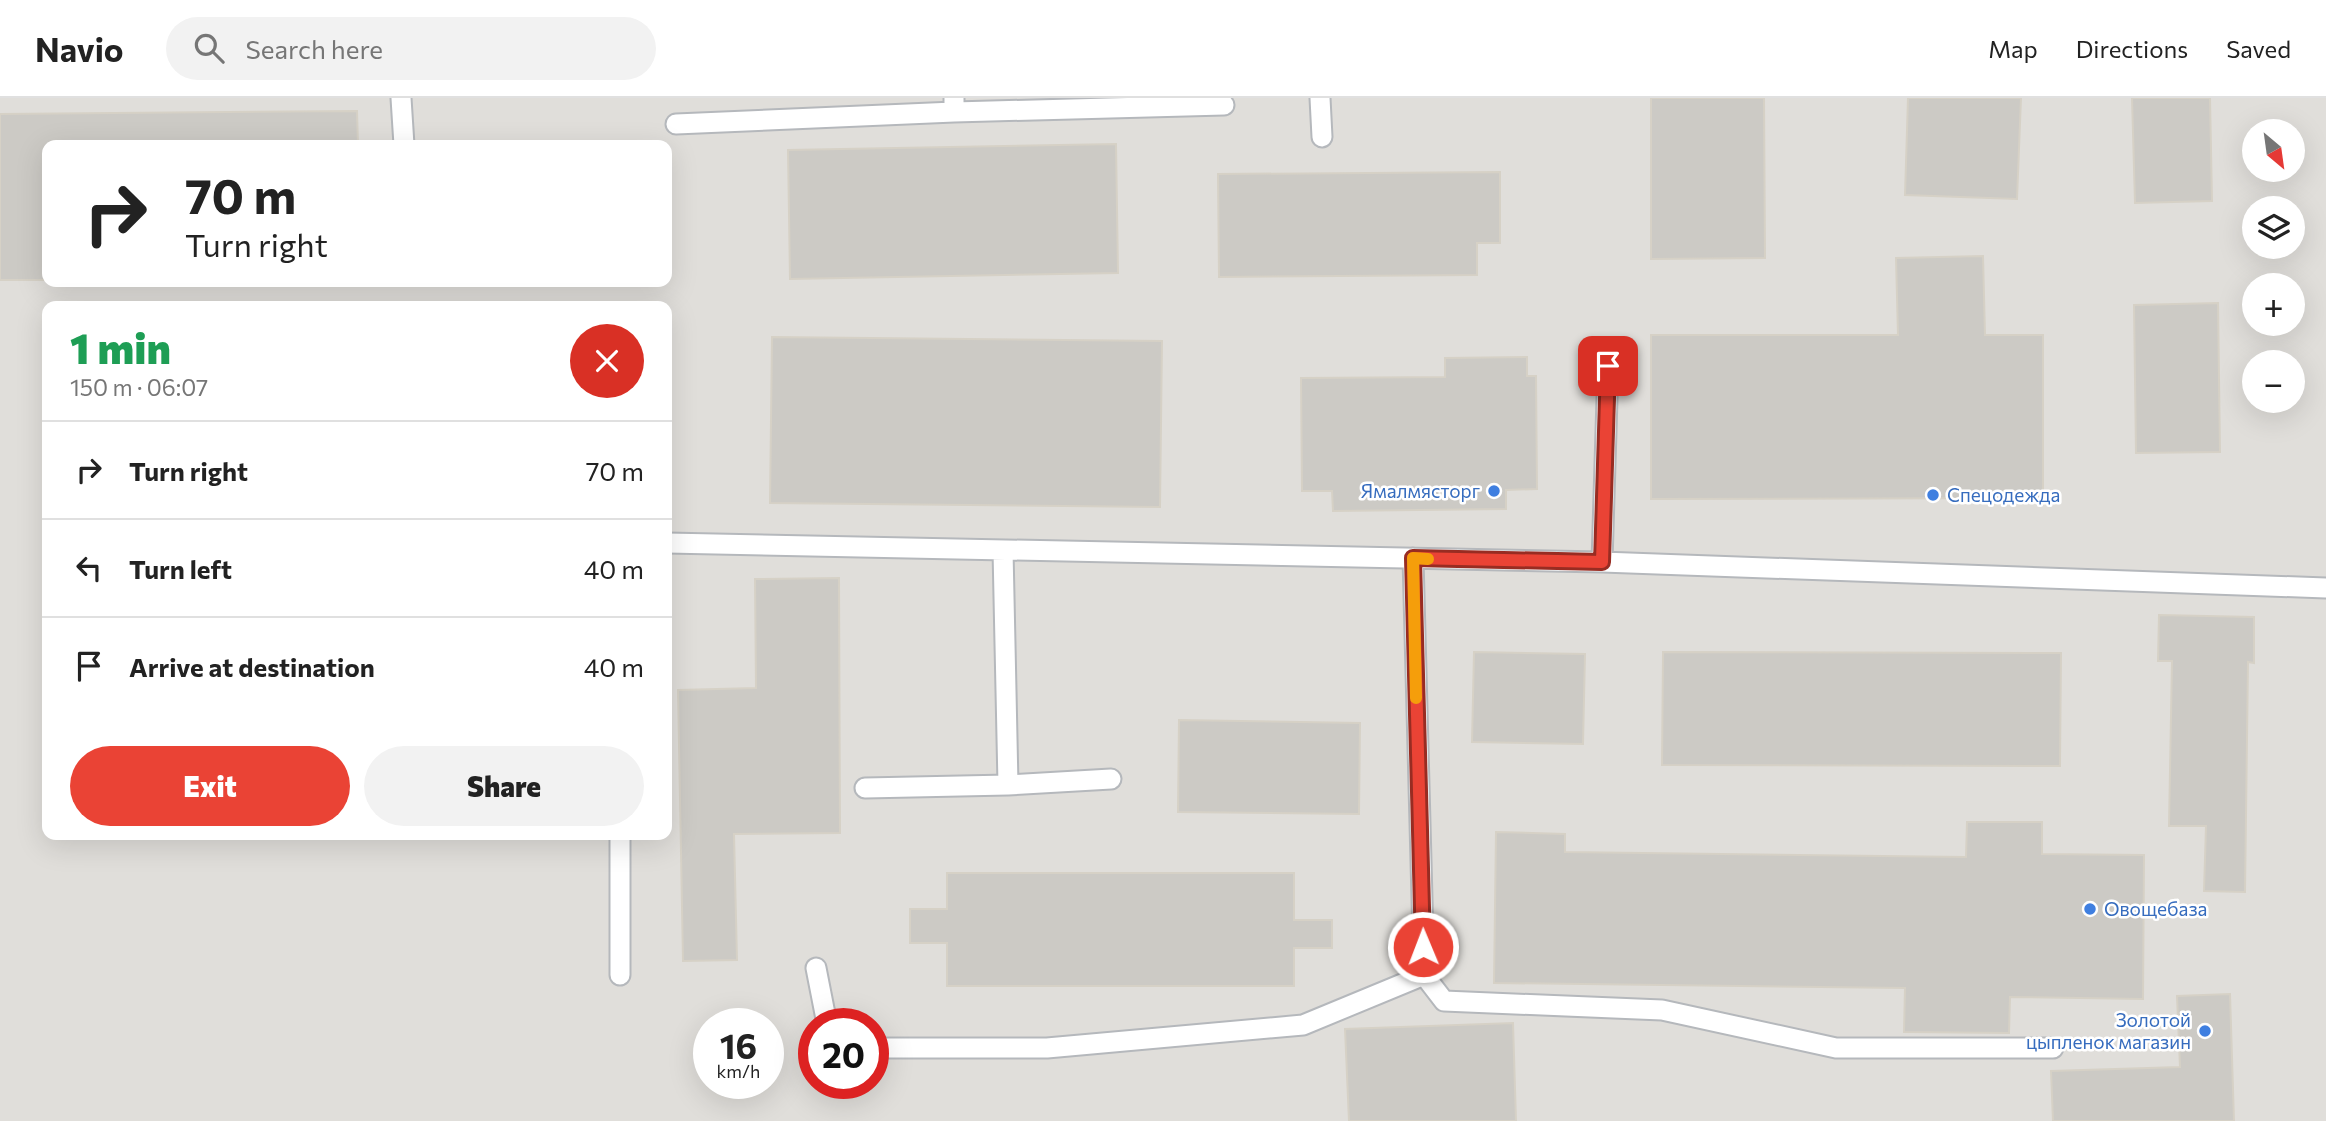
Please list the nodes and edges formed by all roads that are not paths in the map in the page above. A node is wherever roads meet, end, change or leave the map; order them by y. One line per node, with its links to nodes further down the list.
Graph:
1 (401, 98): 7 (lane)
2 (1320, 98): 6 (lane)
3 (954, 105): 4 (lane); 5 (lane)
4 (1224, 106)
5 (676, 124)
6 (1322, 137)
7 (404, 140)
8 (1608, 366): 12 (lane)
9 (672, 543): 10 (lane)
10 (1003, 550): 11 (lane); 15 (lane)
11 (1413, 558): 12 (lane); 20 (lane)
12 (1602, 562): 13 (lane)
13 (2326, 588)
14 (1111, 779): 15 (lane)
15 (1008, 785): 16 (lane)
16 (865, 788)
17 (620, 840): 19 (lane)
18 (816, 968): 21 (lane)
19 (620, 975)
20 (1424, 975): 22 (lane); 23 (lane)
21 (824, 1008)
22 (889, 1048)
23 (2053, 1048)

